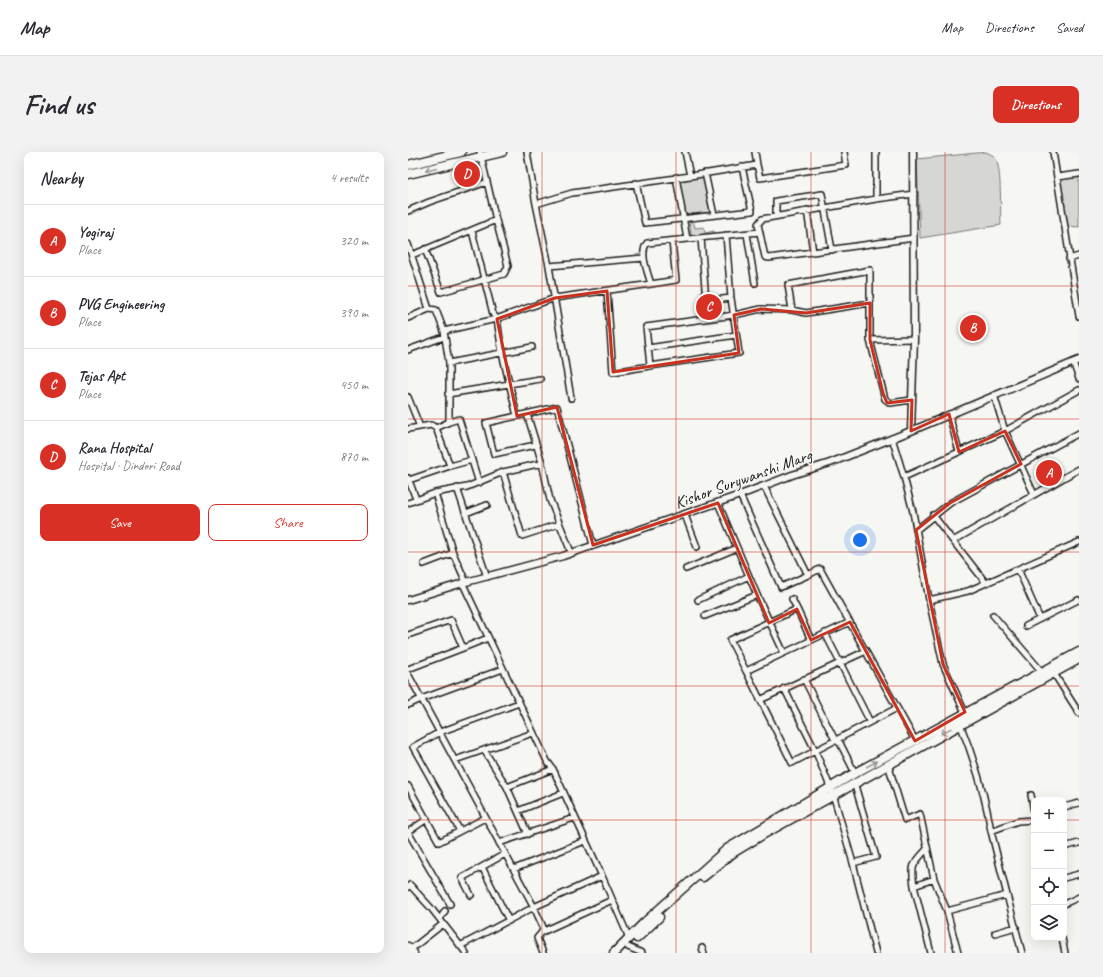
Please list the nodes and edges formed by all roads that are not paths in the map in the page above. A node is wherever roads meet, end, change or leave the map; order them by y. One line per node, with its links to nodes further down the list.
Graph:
1 (461, 152): 10 (main road)
2 (502, 152): 11 (main road)
3 (527, 152): 27 (street)
4 (685, 152): 19 (street)
5 (755, 152): 13 (street)
6 (844, 152): 13 (street)
7 (876, 152): 26 (street)
8 (913, 152): 25 (street)
9 (1054, 152): 21 (street)
10 (446, 154): 12 (street); 14 (main road)
11 (481, 154): 12 (main road); 22 (street)
12 (452, 164): 17 (main road, one-way to 17); 24 (street)
13 (757, 164): 15 (street)
14 (408, 165)
15 (742, 167): 16 (street); 31 (street)
16 (705, 172): 19 (street); 31 (street)
17 (408, 174)
18 (1079, 174): 21 (street)
19 (690, 176): 20 (street)
20 (676, 177): 23 (street); 33 (street)
21 (1057, 177): 50 (street)
22 (487, 182): 24 (street); 34 (street)
23 (636, 183): 27 (street); 33 (street)
24 (463, 190): 30 (street)
25 (914, 194): 26 (street); 40 (street)
26 (876, 199): 28 (street)
27 (536, 204): 51 (street)
28 (825, 207): 29 (street); 32 (street); 45 (street)
29 (807, 210): 32 (street); 46 (street)
30 (408, 211)
31 (714, 215): 33 (street)
32 (776, 215): 36 (street)
33 (682, 218): 41 (street)
34 (496, 220): 35 (street); 52 (street)
35 (472, 231): 44 (street); 52 (street)
36 (760, 232): 37 (street); 46 (street)
37 (747, 234): 38 (street); 53 (street)
38 (726, 235): 39 (street); 57 (street)
39 (701, 238): 41 (street); 57 (street)
40 (914, 238): 45 (street); 68 (street)
41 (687, 239): 42 (street)
42 (672, 241): 49 (street); 54 (street)
43 (408, 244): 47 (street)
44 (425, 249): 47 (street); 52 (street)
45 (832, 250): 46 (street)
46 (813, 252)
47 (412, 255): 60 (street)
48 (1079, 256): 50 (street)
49 (644, 258): 51 (street); 54 (street)
50 (1069, 259): 59 (street)
51 (550, 266): 56 (street)
52 (484, 279): 65 (street)
53 (755, 283)
54 (651, 284): 55 (street)
55 (608, 291): 56 (street); 76 (street)
56 (555, 298): 65 (street); 84 (street)
57 (731, 298): 62 (street)
58 (870, 303): 61 (street); 61 (street); 69 (street)
59 (1077, 303): 63 (street)
60 (429, 309): 64 (street); 66 (street)
61 (792, 310): 62 (street)
62 (734, 315): 67 (street); 71 (street)
63 (1079, 316)
64 (408, 318)
65 (497, 319): 66 (street); 73 (street)
66 (444, 334): 72 (street); 75 (street)
67 (736, 335): 71 (street); 76 (street)
68 (914, 339): 69 (street); 85 (street)
69 (870, 340): 85 (street)
70 (532, 347): 73 (street)
71 (648, 348): 76 (street)
72 (408, 350)
73 (502, 353): 75 (street); 79 (street)
74 (1076, 361): 78 (street); 82 (street, Kishor Surywanshi Marg)
75 (448, 363): 81 (street)
76 (650, 366)
77 (540, 379): 79 (street)
78 (1079, 379)
79 (510, 384): 81 (street); 88 (street)
80 (1079, 390): 94 (street)
81 (448, 394): 89 (street)
82 (994, 395): 87 (street, Kishor Surywanshi Marg); 94 (street)
83 (408, 397): 90 (street)
84 (571, 398)
85 (912, 400): 93 (street)
86 (527, 414): 88 (street); 97 (street); 124 (street)
87 (949, 414): 93 (street, Kishor Surywanshi Marg); 98 (street)
88 (517, 416): 97 (street)
89 (449, 422): 91 (street); 99 (street)
90 (420, 427): 91 (street); 92 (street)
91 (436, 428): 102 (street)
92 (408, 429)
93 (911, 431): 96 (street, Kishor Surywanshi Marg)
94 (1005, 431): 98 (street); 101 (street)
95 (1079, 433): 101 (street)
96 (892, 438): 105 (street); 108 (street, Kishor Surywanshi Marg)
97 (535, 445): 100 (street)
98 (959, 452): 105 (street)
99 (472, 460): 102 (street); 107 (street)
100 (542, 463): 104 (street); 120 (street)
101 (1021, 464): 111 (street); 119 (street)
102 (450, 466): 106 (street)
103 (1079, 469): 111 (street)
104 (503, 472): 107 (street); 120 (street)
105 (904, 477): 121 (street)
106 (408, 479): 113 (street)
107 (479, 483): 109 (street)
108 (764, 486): 112 (street, Kishor Surywanshi Marg); 132 (street)
109 (457, 488): 110 (street); 117 (street)
110 (435, 493): 113 (street); 128 (street)
111 (1034, 494): 122 (street)
112 (740, 495): 114 (street, Kishor Surywanshi Marg); 132 (street)
113 (416, 499): 115 (street)
114 (718, 502): 118 (street, Kishor Surywanshi Marg); 126 (street)
115 (408, 503)
116 (487, 505): 117 (street)
117 (466, 513): 134 (street)
118 (685, 515): 124 (street, Kishor Surywanshi Marg); 125 (street)
119 (933, 515): 121 (street); 122 (street)
120 (559, 524): 127 (street)
121 (916, 530): 141 (street)
122 (953, 541): 136 (street)
123 (1079, 542): 131 (street)
124 (593, 545): 127 (street, Kishor Surywanshi Marg)
125 (697, 547)
126 (737, 548): 130 (street); 133 (street)
127 (571, 552): 134 (street, Kishor Surywanshi Marg)
128 (452, 553): 129 (street); 135 (street)
129 (424, 564)
130 (686, 569)
131 (1018, 569): 136 (street); 146 (street)
132 (808, 575): 148 (street)
133 (749, 576): 137 (street); 140 (street)
134 (487, 577): 135 (street, Kishor Surywanshi Marg)
135 (465, 583): 139 (street, Kishor Surywanshi Marg); 152 (street)
136 (986, 583): 141 (street)
137 (757, 595): 145 (street); 147 (street)
138 (792, 599): 143 (street)
139 (408, 600)
140 (698, 600)
141 (929, 600): 174 (street)
142 (1078, 601): 146 (street)
143 (797, 609): 147 (street); 153 (street)
144 (993, 615): 165 (street)
145 (704, 616)
146 (1040, 619): 149 (street)
147 (769, 622): 157 (street); 163 (street)
148 (850, 622): 150 (street); 155 (street)
149 (1026, 626)
150 (825, 633): 153 (street); 159 (street)
151 (408, 635): 154 (street)
152 (488, 638): 154 (street); 161 (street)
153 (811, 640): 157 (street)
154 (463, 648): 160 (street)
155 (866, 651): 159 (street); 172 (street)
156 (1079, 652): 162 (main road)
157 (784, 653): 163 (street)
158 (1079, 659): 162 (main road)
159 (840, 663): 166 (street); 176 (street)
160 (408, 669)
161 (503, 669): 168 (street); 170 (street)
162 (1052, 670): 165 (main road); 173 (street)
163 (746, 671): 169 (street)
164 (408, 674): 168 (street)
165 (1044, 674): 174 (main road)
166 (804, 679): 167 (street); 179 (street)
167 (784, 688): 169 (street); 182 (street)
168 (421, 699): 171 (street); 177 (street)
169 (760, 700): 182 (street)
170 (519, 703): 177 (street); 178 (street)
171 (408, 705)
172 (897, 708): 176 (street); 180 (street)
173 (1078, 711)
174 (967, 716): 175 (main road)
175 (958, 720): 180 (main road); 200 (street)
176 (870, 722): 179 (street)
177 (440, 732): 183 (street); 199 (street)
178 (533, 733): 181 (street); 185 (street)
179 (835, 740): 182 (street); 186 (street)
180 (916, 744): 184 (main road); 186 (main road, one-way to 180)
181 (484, 750): 183 (street); 189 (street)
182 (815, 750): 190 (street)
183 (455, 760): 195 (street)
184 (888, 764): 187 (main road); 206 (street)
185 (553, 769): 189 (street); 191 (street)
186 (855, 773): 190 (main road)
187 (854, 782): 190 (main road); 208 (street)
188 (408, 786): 197 (street)
189 (507, 787): 194 (street)
190 (832, 791): 208 (street); 232 (main road); 236 (main road)
191 (563, 793): 194 (street); 196 (street)
192 (1079, 803): 193 (street)
193 (1067, 806)
194 (518, 811): 201 (street)
195 (485, 818): 199 (street); 203 (street)
196 (574, 818): 201 (street); 202 (street)
197 (428, 819): 199 (street); 222 (street)
198 (1031, 820): 200 (street)
199 (460, 831)
200 (991, 831): 218 (street)
201 (528, 834): 203 (street)
202 (585, 841): 210 (street); 212 (street)
203 (500, 843): 207 (street)
204 (1079, 843): 205 (street)
205 (1067, 846)
206 (926, 850): 214 (street); 216 (street)
207 (506, 854): 209 (street); 210 (street)
208 (853, 863): 241 (street)
209 (482, 867): 217 (street); 227 (street)
210 (514, 869): 223 (street)
211 (1079, 874): 213 (street)
212 (602, 876): 220 (street); 223 (street)
213 (1067, 877)
214 (934, 879): 216 (street); 225 (street)
215 (408, 885): 226 (street)
216 (914, 886): 242 (street)
217 (471, 895)
218 (1008, 896): 225 (street); 229 (street)
219 (1079, 898): 221 (street)
220 (612, 900): 230 (street); 232 (street)
221 (1067, 903)
222 (450, 904)
223 (534, 907): 227 (street); 230 (street)
224 (445, 911): 226 (street)
225 (947, 911): 243 (street)
226 (440, 919): 228 (street)
227 (509, 921): 234 (street)
228 (444, 924): 234 (street); 235 (street)
229 (1016, 927): 231 (street); 244 (street)
230 (542, 932): 238 (street)
231 (995, 933)
232 (629, 938): 239 (main road)
233 (1063, 941): 245 (street)
234 (460, 946): 237 (street)
235 (410, 950)
236 (625, 950): 240 (street)
237 (465, 953)
238 (542, 953)
239 (614, 953)
240 (642, 953)
241 (876, 953)
242 (931, 953)
243 (958, 953)
244 (1022, 953)
245 (1066, 953)

